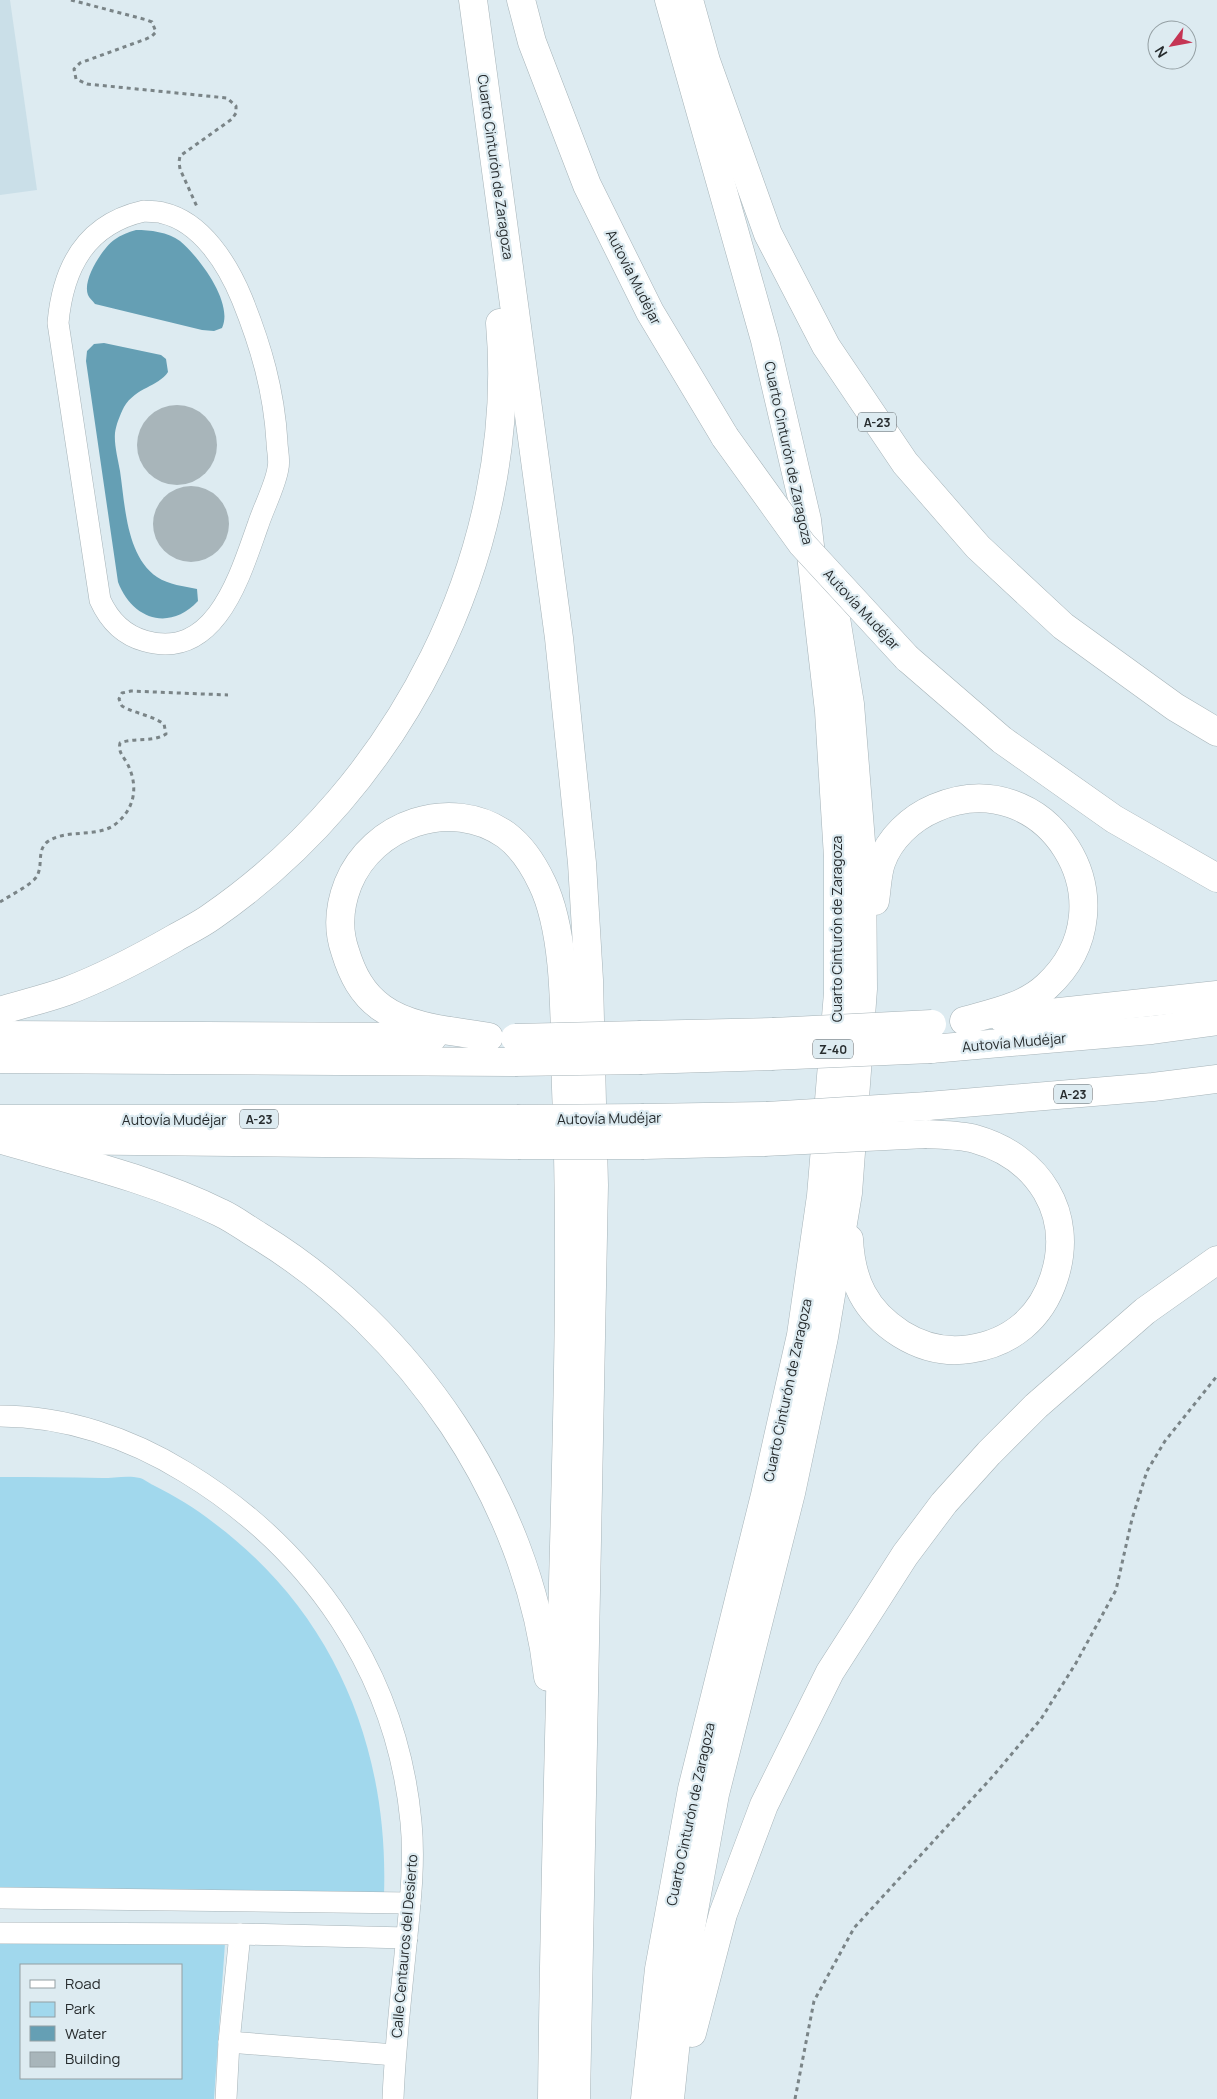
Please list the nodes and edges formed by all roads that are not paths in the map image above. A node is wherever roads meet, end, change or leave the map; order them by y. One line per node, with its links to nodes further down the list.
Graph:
1 (472, 0): 11 (highway); 35 (highway, Cuarto Cinturón de Zaragoza)
2 (521, 0): 8 (highway, Autovía Mudéjar, bridge)
3 (669, 0): 6 (highway, Cuarto Cinturón de Zaragoza / Z-40)
4 (689, 0): 7 (highway, A-23)
5 (196, 231): 5 (street)
6 (765, 340): 9 (highway); 36 (highway, Cuarto Cinturón de Zaragoza / Z-40)
7 (1217, 732)
8 (1217, 878)
9 (863, 989): 12 (highway); 21 (highway)
10 (1217, 995): 12 (highway)
11 (0, 1010)
12 (964, 1021): 15 (highway)
13 (1217, 1021): 15 (highway, Autovía Mudéjar)
14 (0, 1035): 16 (highway)
15 (932, 1036): 16 (highway, Autovía Mudéjar, bridge)
16 (506, 1046): 17 (highway, Autovía Mudéjar); 24 (highway)
17 (0, 1059)
18 (1217, 1079): 19 (highway, Autovía Mudéjar / A-23, bridge)
19 (766, 1129): 20 (highway, Autovía Mudéjar / A-23, bridge); 21 (highway, bridge)
20 (1, 1133): 24 (highway)
21 (848, 1193): 37 (highway)
22 (1217, 1260): 38 (highway)
23 (0, 1416): 26 (street, Calle Centauros del Desierto)
24 (558, 1771): 34 (highway)
25 (0, 1898): 26 (street)
26 (410, 1904): 29 (street, Calle Centauros del Desierto)
27 (0, 1933): 28 (street)
28 (240, 1934): 29 (street); 30 (street)
29 (406, 1938): 31 (street, Calle Centauros del Desierto)
30 (229, 2042): 31 (street); 32 (street)
31 (395, 2055): 33 (street, Calle Centauros del Desierto)
32 (226, 2099)
33 (393, 2099)
34 (552, 2099)
35 (576, 2099)
36 (646, 2099)
37 (670, 2099)
38 (683, 2099)

